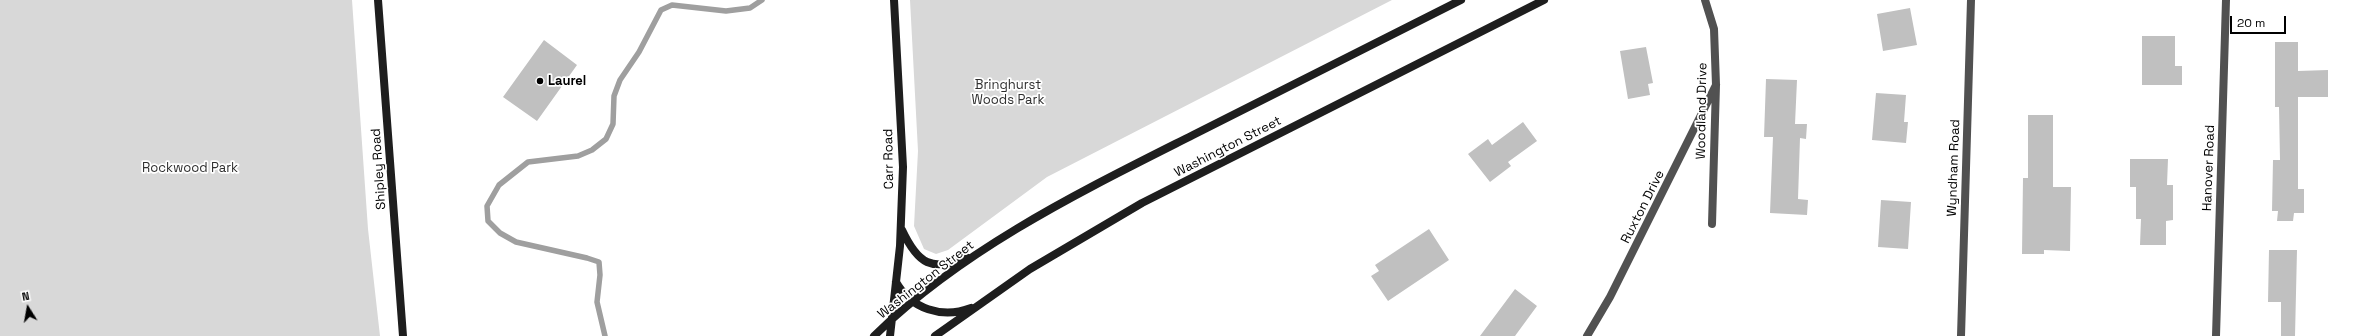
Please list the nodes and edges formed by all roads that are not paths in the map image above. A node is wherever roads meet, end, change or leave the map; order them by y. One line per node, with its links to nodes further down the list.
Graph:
1 (378, 0): 16 (main road, Shipley Road)
2 (894, 0): 10 (main road, Carr Road)
3 (1461, 0): 11 (main road, Washington Street)
4 (1544, 0): 14 (main road, Washington Street)
5 (1705, 0): 8 (street, Woodland Drive)
6 (1971, 0): 21 (street, Wyndham Road)
7 (2226, 0): 22 (street, Hanover Road)
8 (1716, 85): 9 (street, Woodland Drive); 20 (street, Ruxton Drive)
9 (1712, 224)
10 (901, 228): 11 (main road); 12 (main road, Carr Road)
11 (975, 255): 13 (main road, Washington Street)
12 (896, 282): 13 (main road); 15 (main road, Carr Road)
13 (912, 302): 14 (main road); 15 (main road, Washington Street)
14 (981, 304): 19 (main road, Washington Street)
15 (893, 318): 17 (main road, Washington Street); 18 (main road, Carr Road)
16 (403, 336)
17 (874, 336)
18 (890, 336)
19 (935, 336)
20 (1587, 336)
21 (1961, 336)
22 (2216, 336)

